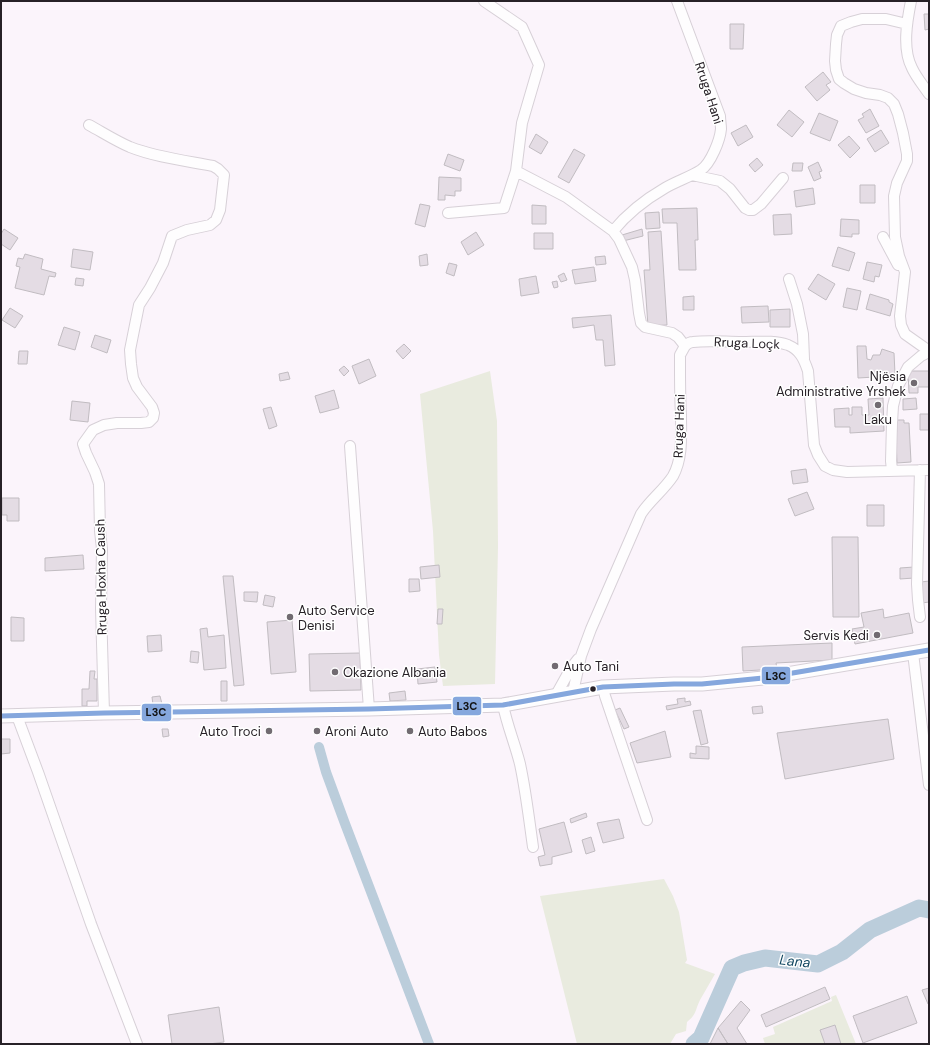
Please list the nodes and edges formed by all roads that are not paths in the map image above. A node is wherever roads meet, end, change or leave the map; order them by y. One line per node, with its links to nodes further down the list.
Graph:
1 (484, 1): 7 (street)
2 (677, 1): 8 (street, Rruga Hani)
3 (911, 1): 4 (street)
4 (907, 24): 5 (street); 13 (street)
5 (929, 94)
6 (89, 125): 30 (street, Rruga Hoxha Caush)
7 (516, 171): 10 (street); 11 (street)
8 (692, 174): 9 (street); 11 (street, Rruga Hani)
9 (783, 178)
10 (448, 213)
11 (613, 231): 15 (street)
12 (882, 237): 13 (street)
13 (905, 272): 16 (street)
14 (789, 279): 17 (street)
15 (685, 346): 17 (street, Rruga Loçk); 24 (street, Rruga Hani)
16 (929, 351): 19 (street)
17 (804, 360): 19 (street)
18 (350, 446): 29 (street)
19 (892, 470): 20 (street)
20 (925, 470): 21 (street)
21 (920, 617)
22 (929, 650): 23 (main road)
23 (913, 653): 25 (main road); 33 (street)
24 (581, 656): 26 (street, Rruga Hani); 27 (street, Rruga Hani)
25 (603, 687): 26 (main road); 34 (street)
26 (573, 692): 27 (main road)
27 (556, 695): 28 (main road)
28 (503, 705): 29 (main road); 35 (street)
29 (369, 709): 30 (main road)
30 (104, 713): 32 (main road)
31 (1, 716): 32 (main road)
32 (17, 716): 36 (street)
33 (929, 785)
34 (647, 820)
35 (534, 847)
36 (137, 1044)

